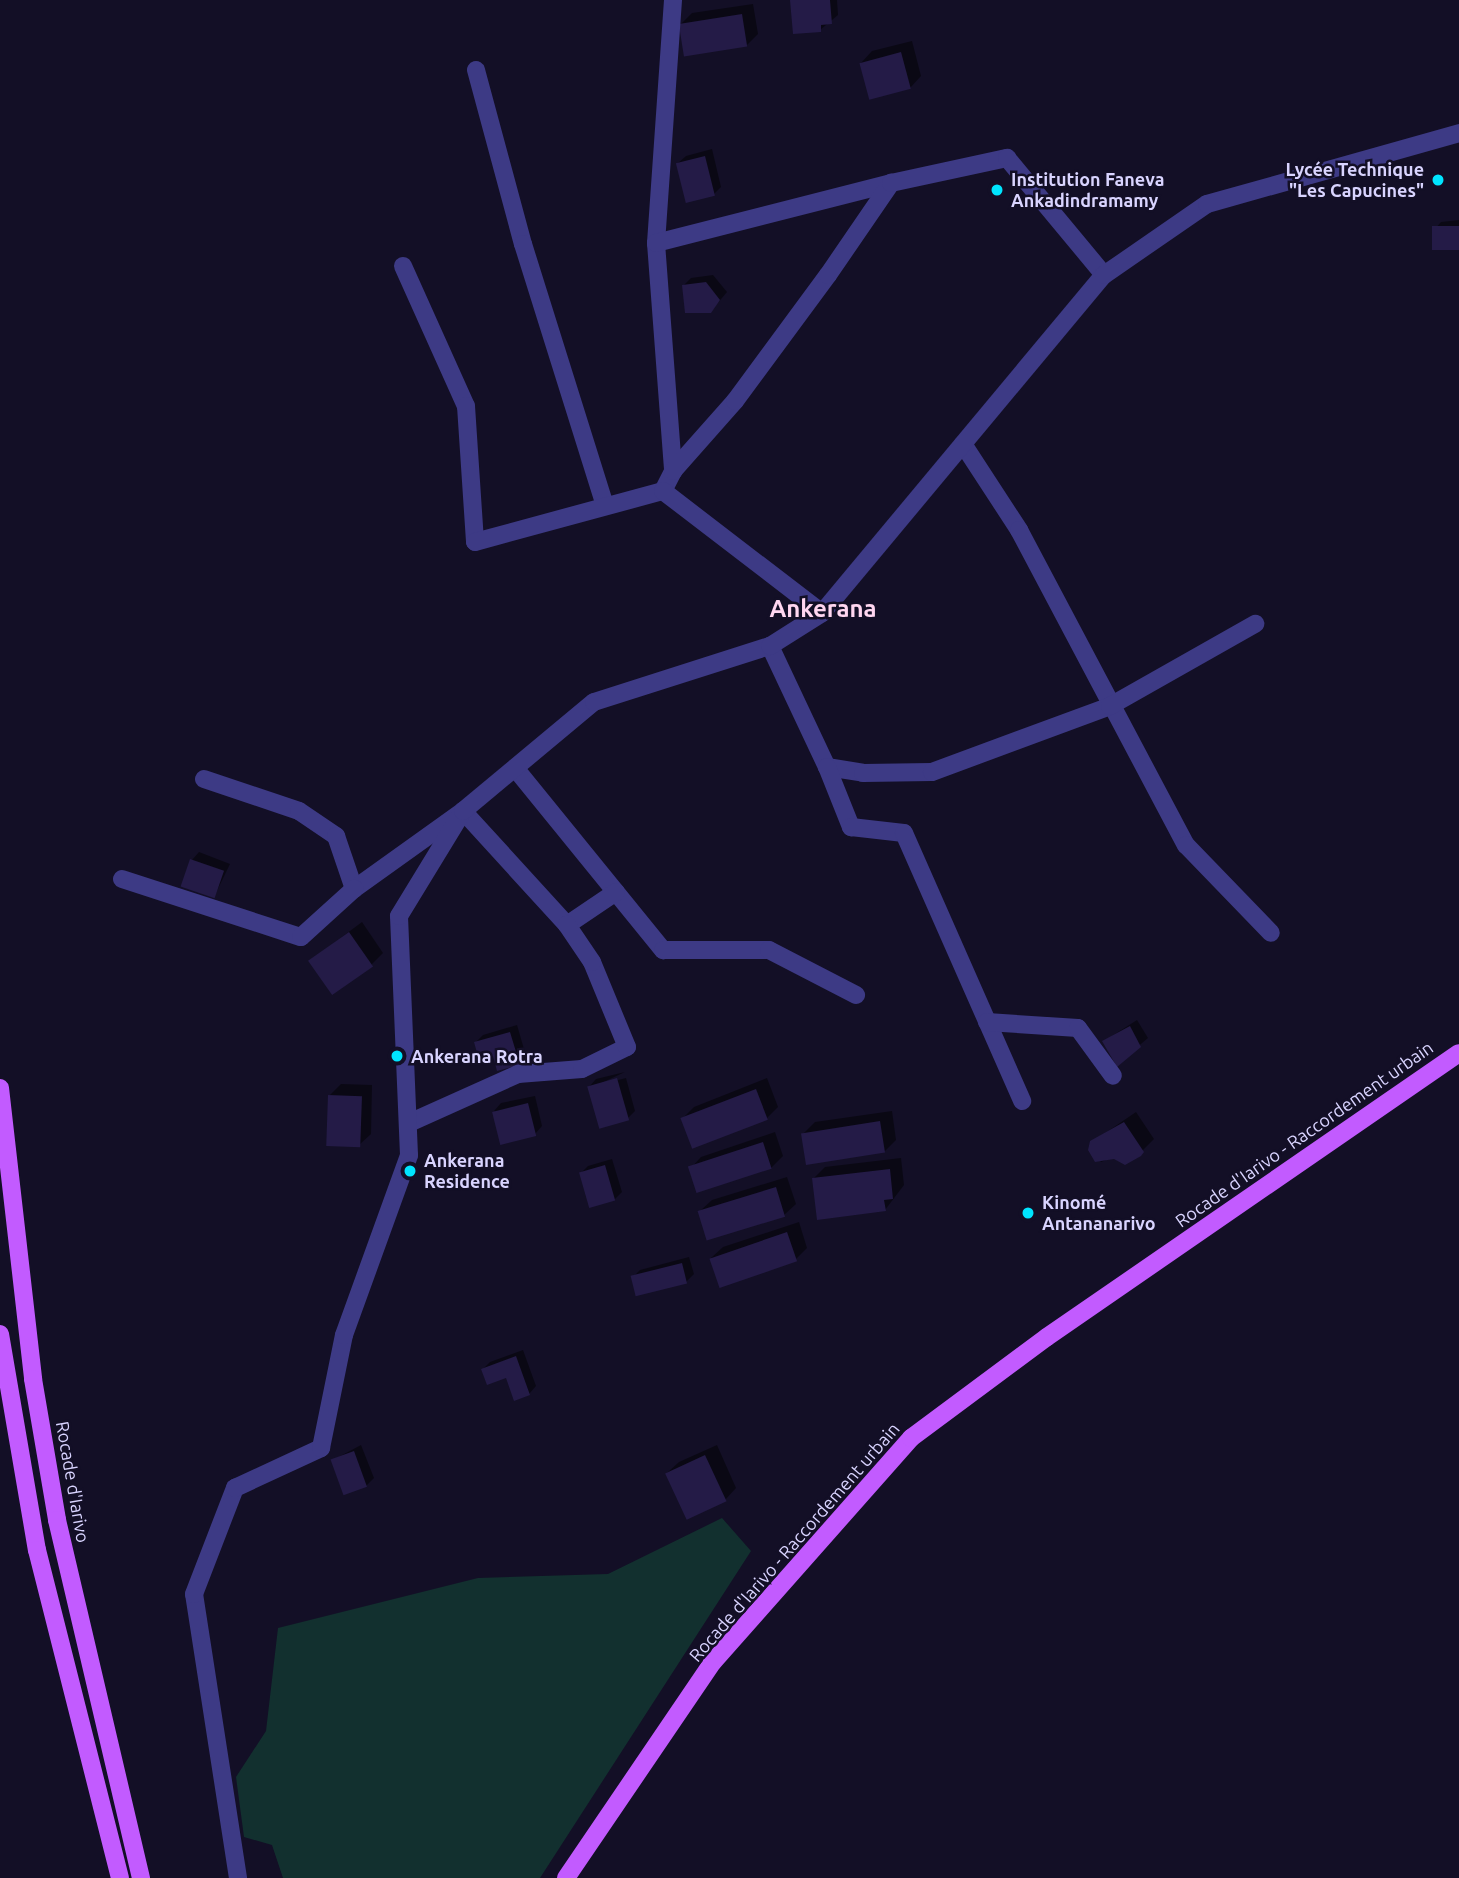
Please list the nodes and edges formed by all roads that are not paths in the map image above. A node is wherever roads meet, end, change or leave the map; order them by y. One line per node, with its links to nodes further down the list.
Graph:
1 (673, 0): 5 (street)
2 (476, 70): 11 (street)
3 (1459, 134): 7 (street)
4 (891, 183): 5 (street); 7 (street); 9 (street)
5 (656, 243): 9 (street)
6 (403, 266): 11 (street)
7 (1104, 275): 8 (street)
8 (963, 444): 12 (street); 15 (street)
9 (673, 471): 10 (street)
10 (663, 491): 11 (street); 12 (street)
11 (605, 505)
12 (822, 613): 14 (street)
13 (1255, 624): 15 (street)
14 (770, 646): 16 (street); 17 (street)
15 (1110, 706): 16 (street); 24 (street)
16 (827, 767): 26 (street)
17 (515, 768): 19 (street); 22 (street)
18 (204, 779): 21 (street)
19 (463, 811): 21 (street); 23 (street); 31 (street)
20 (122, 879): 21 (street)
21 (354, 888)
22 (616, 892): 23 (street); 25 (street)
23 (567, 925): 31 (street)
24 (1271, 933)
25 (856, 995)
26 (987, 1022): 28 (street); 30 (street)
27 (1459, 1053): 36 (main road, Rocade d'Iarivo - Raccordement urbain)
28 (1112, 1076)
29 (0, 1088): 34 (main road, Rocade d'Iarivo)
30 (1022, 1101)
31 (409, 1123): 35 (street)
32 (0, 1334): 33 (main road)
33 (120, 1878)
34 (141, 1878)
35 (238, 1878)
36 (566, 1878)

